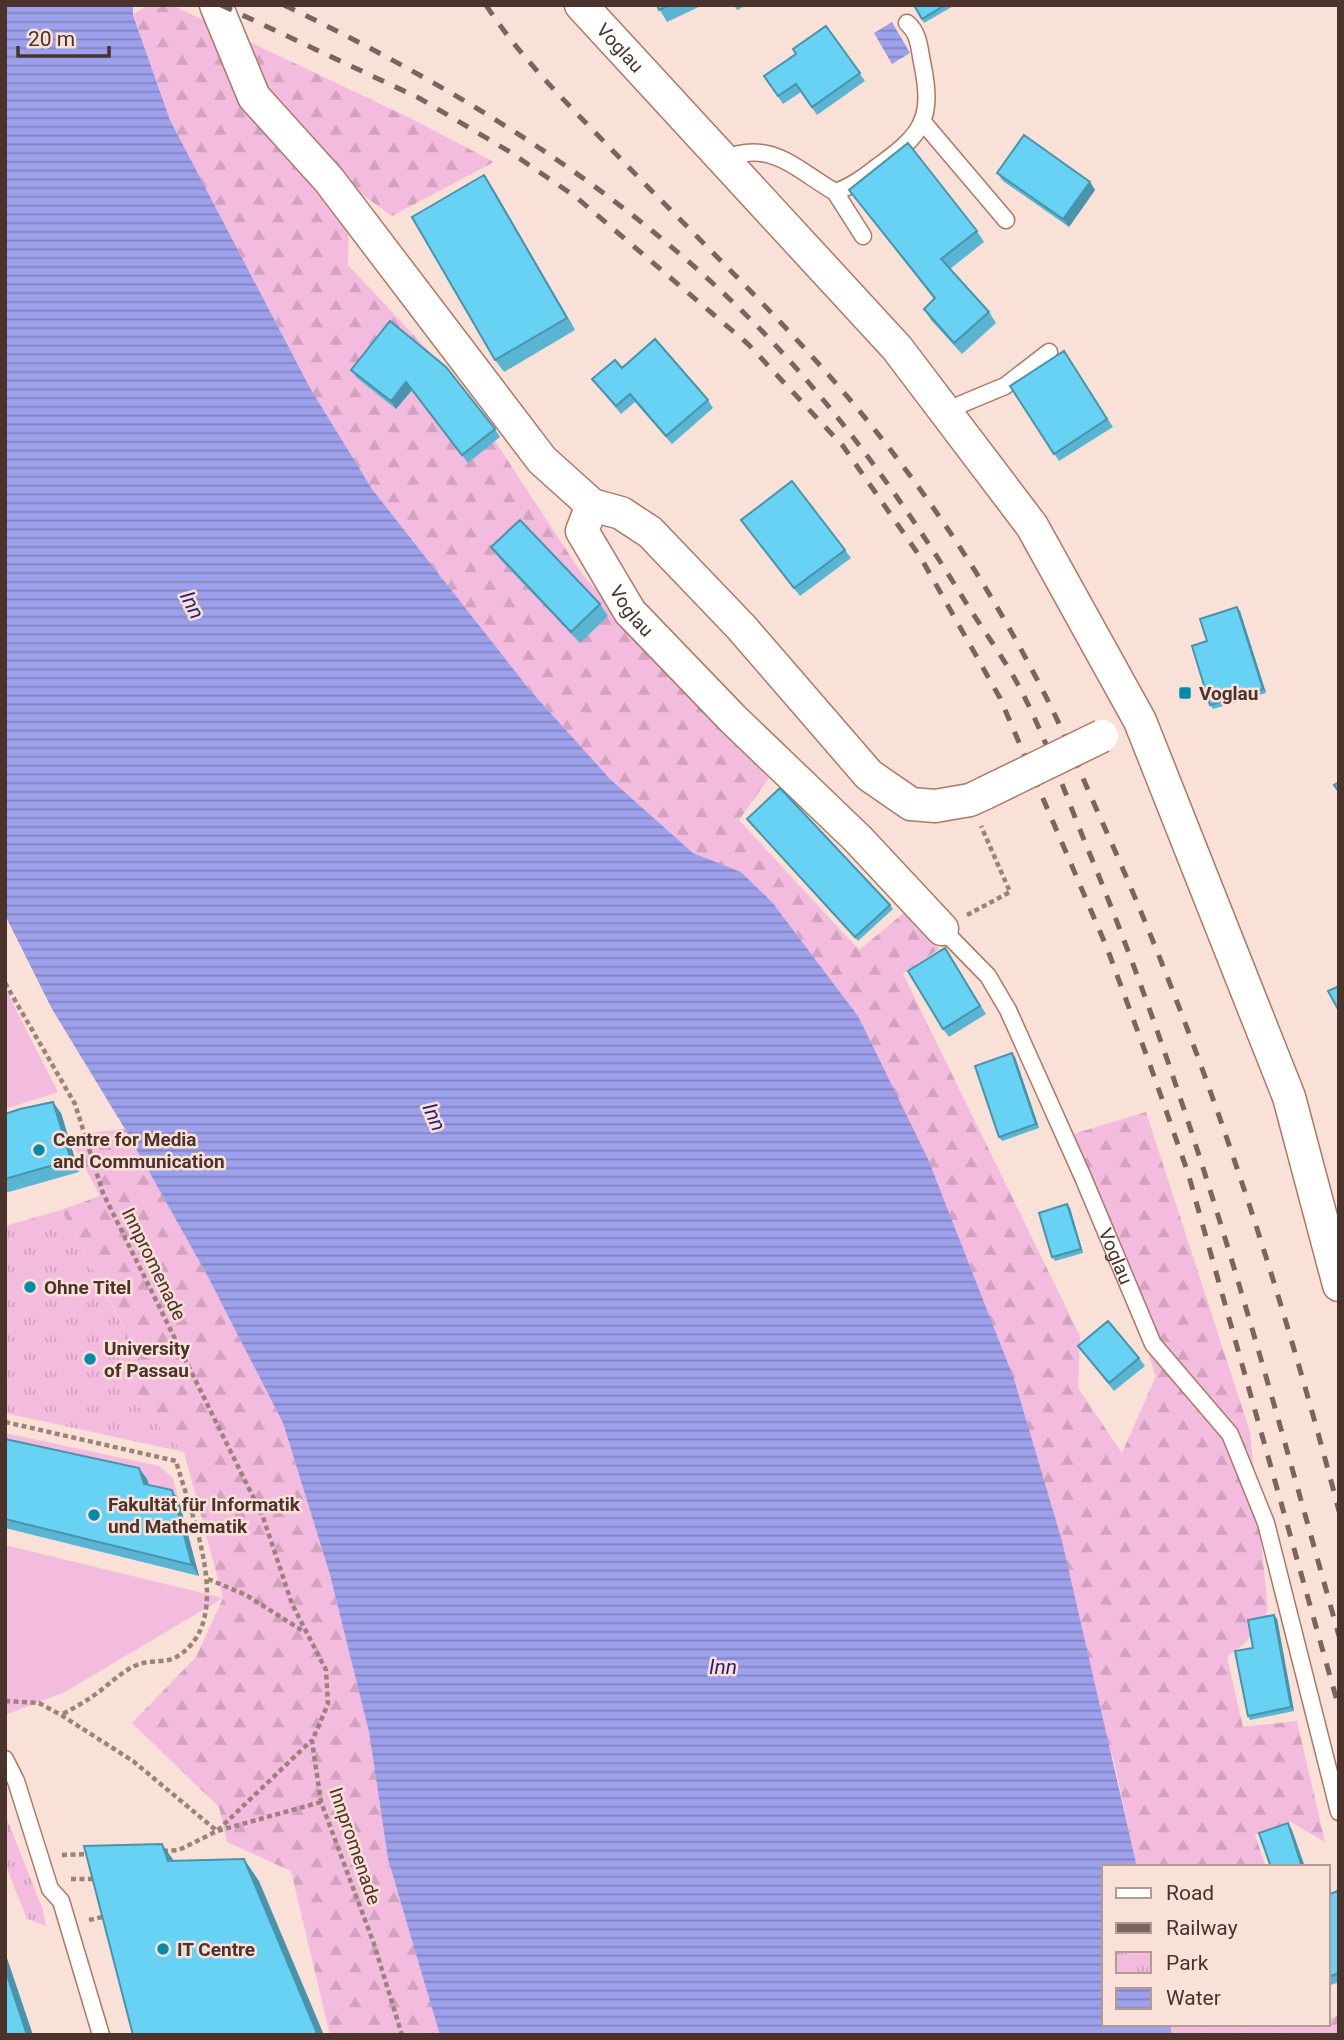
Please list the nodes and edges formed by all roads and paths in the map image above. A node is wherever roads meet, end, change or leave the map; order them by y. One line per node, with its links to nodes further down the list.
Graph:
1 (216, 5): 11 (street)
2 (581, 5): 5 (street, Voglau)
3 (907, 23): 4 (lane)
4 (922, 121): 6 (lane); 7 (lane)
5 (721, 160): 6 (lane); 10 (street, Voglau)
6 (835, 192): 8 (lane)
7 (1006, 220)
8 (863, 236)
9 (1049, 352): 10 (lane)
10 (945, 411): 12 (street, Voglau)
11 (592, 505): 13 (street); 14 (street, Voglau)
12 (1140, 721): 13 (street, bridge); 16 (street, Voglau)
13 (977, 797): 14 (path)
14 (942, 929): 25 (lane, Voglau)
15 (5, 982): 19 (path, Innpromenade)
16 (1339, 1285)
17 (5, 1422): 18 (path)
18 (208, 1579): 19 (path); 21 (path)
19 (303, 1631): 22 (path, Innpromenade)
20 (5, 1701): 21 (path)
21 (61, 1715): 26 (path)
22 (312, 1741): 24 (path, Innpromenade); 26 (path)
23 (5, 1759): 29 (lane)
24 (321, 1802): 26 (path); 35 (path, Innpromenade)
25 (1339, 1812)
26 (216, 1831): 27 (path)
27 (151, 1851)
28 (96, 1854): 29 (path)
29 (40, 1856): 34 (lane)
30 (107, 1878): 31 (path)
31 (71, 1880)
32 (111, 1915): 33 (path)
33 (86, 1920)
34 (101, 2035)
35 (402, 2035)

